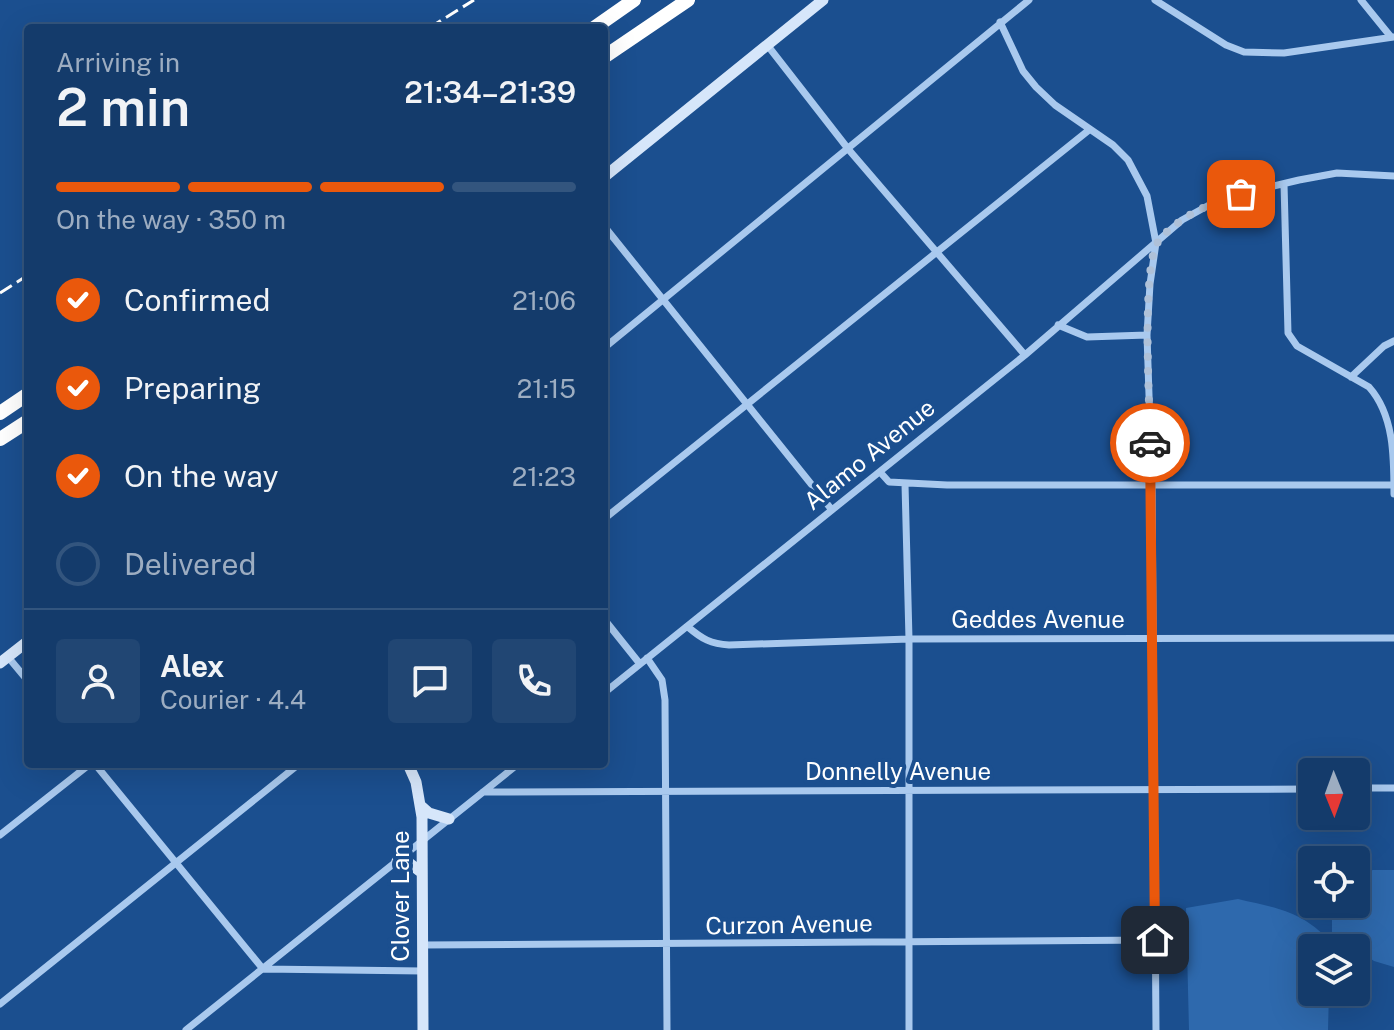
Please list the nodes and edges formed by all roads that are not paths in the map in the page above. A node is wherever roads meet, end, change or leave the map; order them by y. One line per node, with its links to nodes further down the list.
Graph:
1 (634, 0): 8 (highway)
2 (688, 0): 11 (highway)
3 (823, 0): 10 (street)
4 (1029, 0): 7 (street)
5 (1155, 0): 9 (street)
6 (1361, 0): 9 (street)
7 (1000, 22): 12 (street); 13 (street)
8 (600, 24)
9 (1392, 37)
10 (768, 46): 13 (street); 14 (street)
11 (608, 54)
12 (1089, 130): 18 (street); 19 (street)
13 (849, 150): 19 (street); 20 (street)
14 (608, 174)
15 (1394, 176): 16 (street, Alamo Avenue)
16 (1284, 184): 18 (street, Alamo Avenue); 26 (street)
17 (608, 231): 20 (street)
18 (1156, 243): 21 (street, Alamo Avenue); 22 (street)
19 (937, 252): 25 (street); 28 (street)
20 (664, 300): 24 (street); 28 (street)
21 (1058, 325): 22 (street); 25 (street, Alamo Avenue)
22 (1147, 335): 34 (street)
23 (1394, 341): 26 (street)
24 (608, 345)
25 (1025, 355): 32 (street, Alamo Avenue)
26 (1351, 377): 35 (street)
27 (24, 397): 29 (highway)
28 (748, 403): 37 (street); 38 (street)
29 (0, 413)
30 (24, 424): 31 (highway)
31 (0, 439)
32 (880, 472): 33 (street); 37 (street, Alamo Avenue)
33 (905, 484): 34 (street); 43 (street)
34 (1152, 485): 35 (street); 41 (street)
35 (1394, 485): 36 (street)
36 (1394, 494)
37 (832, 510): 40 (street, Alamo Avenue)
38 (608, 516)
39 (608, 624): 47 (street)
40 (688, 627): 43 (street, Geddes Avenue); 45 (street, Alamo Avenue)
41 (1153, 638): 42 (street, Geddes Avenue); 43 (street, Geddes Avenue); 58 (street)
42 (1394, 638)
43 (909, 639): 59 (street)
44 (24, 644): 46 (street)
45 (647, 658): 47 (street, Alamo Avenue); 61 (street)
46 (4, 660): 48 (street)
47 (640, 664): 49 (street, Alamo Avenue)
48 (24, 678)
49 (608, 690)
50 (88, 768): 64 (street)
51 (96, 768): 67 (street)
52 (294, 768): 67 (street)
53 (410, 768): 62 (street, Clover Lane)
54 (513, 768): 60 (street)
55 (1370, 788): 56 (street)
56 (1394, 788)
57 (1298, 789): 58 (street, Donnelly Avenue)
58 (1154, 790): 59 (street, Donnelly Avenue); 69 (street)
59 (908, 791): 61 (street, Donnelly Avenue); 70 (street)
60 (483, 792): 61 (street, Donnelly Avenue); 63 (street)
61 (666, 792): 72 (street)
62 (420, 805): 63 (street); 65 (street, Clover Lane)
63 (449, 819): 65 (street)
64 (0, 835)
65 (423, 840): 66 (street); 68 (street, Clover Lane)
66 (397, 861): 68 (street); 73 (street)
67 (176, 863): 73 (street); 75 (street)
68 (422, 873): 71 (street, Clover Lane)
69 (1155, 940): 70 (street, Curzon Avenue); 80 (street)
70 (908, 943): 72 (street, Curzon Avenue); 79 (street)
71 (422, 945): 72 (street, Curzon Avenue); 74 (street, Clover Lane)
72 (667, 945): 78 (street)
73 (263, 969): 74 (street); 76 (street)
74 (423, 971): 77 (street, Clover Lane)
75 (0, 1004)
76 (186, 1030)
77 (423, 1030)
78 (667, 1030)
79 (909, 1030)
80 (1156, 1030)

